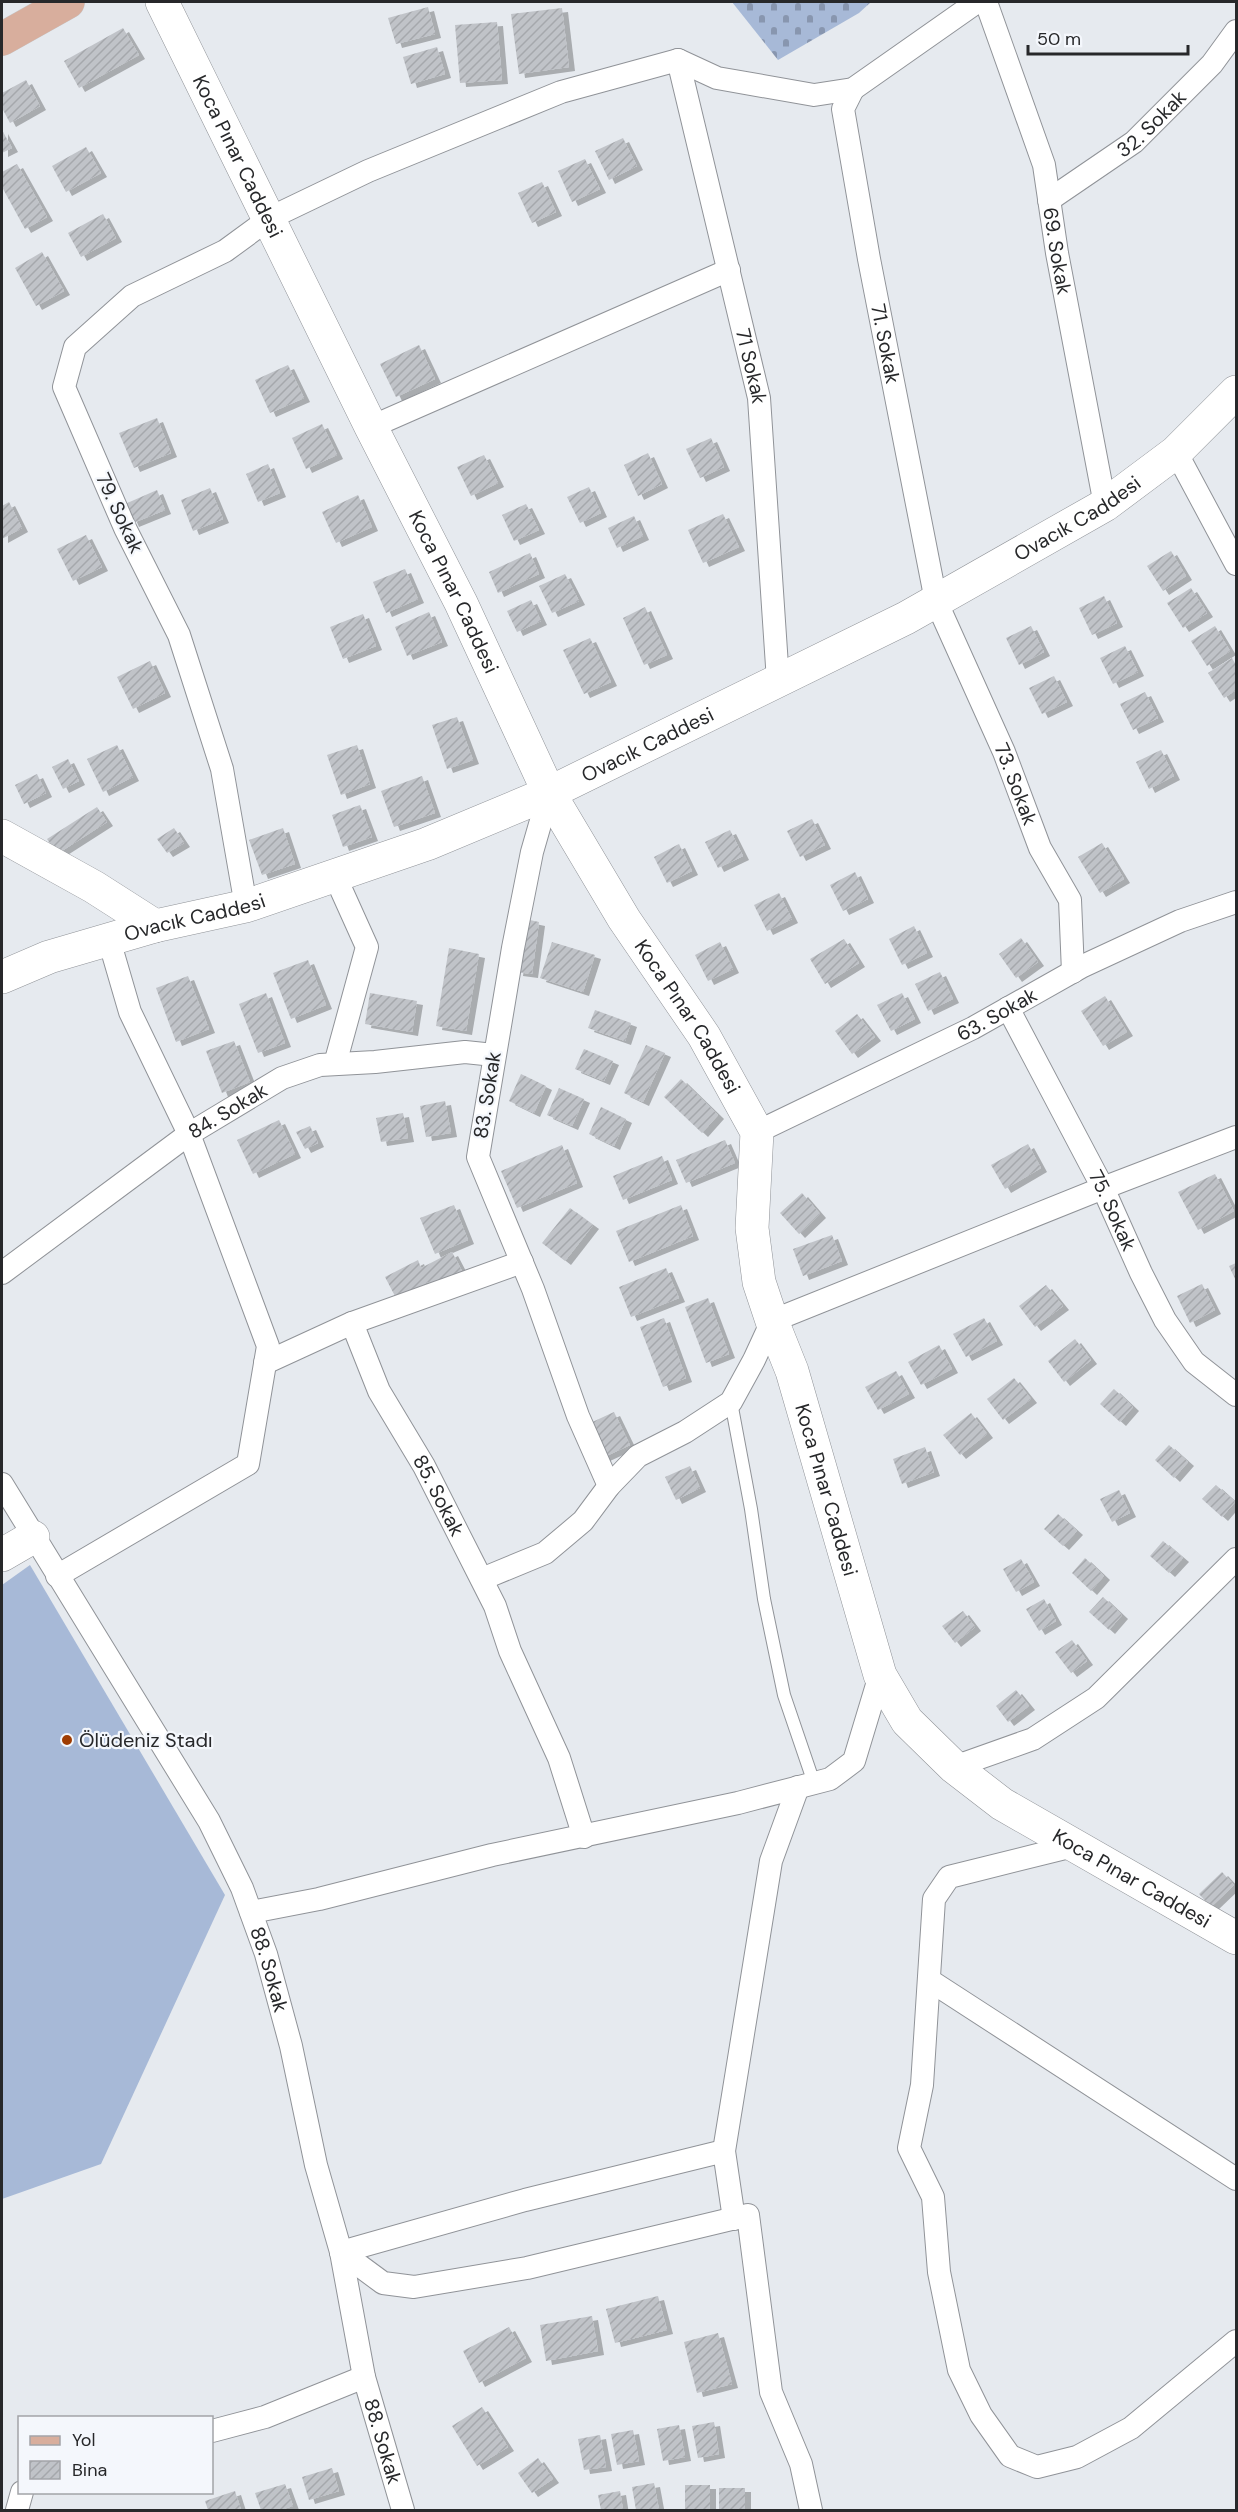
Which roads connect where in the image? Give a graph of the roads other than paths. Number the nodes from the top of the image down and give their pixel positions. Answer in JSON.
{"nodes":[{"id":1,"x":68,"y":2,"type":"edge"},
{"id":2,"x":162,"y":2,"type":"edge"},
{"id":3,"x":977,"y":2,"type":"edge"},
{"id":4,"x":986,"y":2,"type":"edge"},
{"id":5,"x":1236,"y":31,"type":"edge"},
{"id":6,"x":2,"y":39,"type":"edge"},
{"id":7,"x":678,"y":60,"type":"junction"},
{"id":8,"x":854,"y":89,"type":"junction"},
{"id":9,"x":1049,"y":200,"type":"junction"},
{"id":10,"x":270,"y":218,"type":"junction"},
{"id":11,"x":729,"y":270,"type":"junction"},
{"id":12,"x":1234,"y":400,"type":"edge"},
{"id":13,"x":371,"y":427,"type":"junction"},
{"id":14,"x":1176,"y":452,"type":"junction"},
{"id":15,"x":1105,"y":505,"type":"junction"},
{"id":16,"x":1236,"y":564,"type":"edge"},
{"id":17,"x":936,"y":601,"type":"junction"},
{"id":18,"x":778,"y":681,"type":"junction"},
{"id":19,"x":549,"y":793,"type":"junction"},
{"id":20,"x":2,"y":836,"type":"edge"},
{"id":21,"x":335,"y":876,"type":"junction"},
{"id":22,"x":1236,"y":903,"type":"edge"},
{"id":23,"x":246,"y":906,"type":"junction"},
{"id":24,"x":155,"y":926,"type":"junction"},
{"id":25,"x":109,"y":940,"type":"junction"},
{"id":26,"x":1073,"y":972,"type":"junction"},
{"id":27,"x":2,"y":977,"type":"edge"},
{"id":28,"x":1008,"y":1008,"type":"junction"},
{"id":29,"x":494,"y":1055,"type":"junction"},
{"id":30,"x":335,"y":1064,"type":"junction"},
{"id":31,"x":757,"y":1132,"type":"junction"},
{"id":32,"x":189,"y":1134,"type":"junction"},
{"id":33,"x":1236,"y":1137,"type":"edge"},
{"id":34,"x":1103,"y":1188,"type":"junction"},
{"id":35,"x":522,"y":1262,"type":"junction"},
{"id":36,"x":2,"y":1273,"type":"edge"},
{"id":37,"x":772,"y":1321,"type":"junction"},
{"id":38,"x":352,"y":1323,"type":"junction"},
{"id":39,"x":265,"y":1363,"type":"junction"},
{"id":40,"x":1236,"y":1395,"type":"edge"},
{"id":41,"x":731,"y":1402,"type":"junction"},
{"id":42,"x":2,"y":1484,"type":"edge"},
{"id":43,"x":609,"y":1486,"type":"junction"},
{"id":44,"x":33,"y":1537,"type":"junction"},
{"id":45,"x":2,"y":1556,"type":"edge"},
{"id":46,"x":1236,"y":1559,"type":"edge"},
{"id":47,"x":57,"y":1576,"type":"junction"},
{"id":48,"x":482,"y":1579,"type":"junction"},
{"id":49,"x":880,"y":1676,"type":"junction"},
{"id":50,"x":954,"y":1767,"type":"junction"},
{"id":51,"x":806,"y":1785,"type":"junction"},
{"id":52,"x":584,"y":1837,"type":"junction"},
{"id":53,"x":1073,"y":1846,"type":"junction"},
{"id":54,"x":251,"y":1912,"type":"junction"},
{"id":55,"x":1236,"y":1938,"type":"edge"},
{"id":56,"x":929,"y":1980,"type":"junction"},
{"id":57,"x":724,"y":2151,"type":"junction"},
{"id":58,"x":1236,"y":2179,"type":"edge"},
{"id":59,"x":734,"y":2219,"type":"junction"},
{"id":60,"x":341,"y":2252,"type":"junction"},
{"id":61,"x":1236,"y":2341,"type":"edge"},
{"id":62,"x":364,"y":2377,"type":"junction"},
{"id":63,"x":213,"y":2431,"type":"edge"},
{"id":64,"x":22,"y":2494,"type":"edge"},
{"id":65,"x":17,"y":2511,"type":"edge"},
{"id":66,"x":403,"y":2511,"type":"edge"},
{"id":67,"x":811,"y":2511,"type":"edge"}],
"edges":[{"from":1,"to":6,"type":"main road"},
{"from":2,"to":10,"type":"street","name":"Koca Pınar Caddesi"},
{"from":3,"to":8,"type":"street"},
{"from":4,"to":9,"type":"street","name":"69. Sokak"},
{"from":5,"to":9,"type":"street","name":"32. Sokak"},
{"from":7,"to":8,"type":"street"},
{"from":7,"to":10,"type":"street","name":"79. Sokak"},
{"from":7,"to":11,"type":"street","name":"71 Sokak"},
{"from":8,"to":17,"type":"street","name":"71. Sokak"},
{"from":9,"to":15,"type":"street","name":"69. Sokak"},
{"from":10,"to":13,"type":"street","name":"Koca Pınar Caddesi"},
{"from":10,"to":23,"type":"street","name":"79. Sokak"},
{"from":11,"to":13,"type":"street"},
{"from":11,"to":18,"type":"street","name":"71 Sokak"},
{"from":12,"to":14,"type":"street","name":"Ovacık Caddesi"},
{"from":13,"to":19,"type":"street","name":"Koca Pınar Caddesi"},
{"from":14,"to":15,"type":"street","name":"Ovacık Caddesi"},
{"from":14,"to":16,"type":"street"},
{"from":15,"to":17,"type":"street","name":"Ovacık Caddesi"},
{"from":17,"to":18,"type":"street","name":"Ovacık Caddesi"},
{"from":17,"to":26,"type":"street","name":"73. Sokak"},
{"from":18,"to":19,"type":"street","name":"Ovacık Caddesi"},
{"from":19,"to":21,"type":"street","name":"Ovacık Caddesi"},
{"from":19,"to":29,"type":"street","name":"83. Sokak"},
{"from":19,"to":31,"type":"street","name":"Koca Pınar Caddesi"},
{"from":20,"to":24,"type":"street"},
{"from":21,"to":23,"type":"street","name":"Ovacık Caddesi"},
{"from":21,"to":30,"type":"street"},
{"from":22,"to":26,"type":"street","name":"63. Sokak"},
{"from":23,"to":24,"type":"street","name":"Ovacık Caddesi"},
{"from":24,"to":25,"type":"street","name":"Ovacık Caddesi"},
{"from":25,"to":27,"type":"street","name":"Ovacık Caddesi"},
{"from":25,"to":32,"type":"street"},
{"from":26,"to":28,"type":"street","name":"63. Sokak"},
{"from":28,"to":31,"type":"street","name":"63. Sokak"},
{"from":28,"to":34,"type":"street","name":"75. Sokak"},
{"from":29,"to":30,"type":"street","name":"84. Sokak"},
{"from":29,"to":35,"type":"street","name":"83. Sokak"},
{"from":30,"to":32,"type":"street","name":"84. Sokak"},
{"from":31,"to":37,"type":"street","name":"Koca Pınar Caddesi"},
{"from":32,"to":36,"type":"street","name":"84. Sokak"},
{"from":32,"to":39,"type":"street"},
{"from":33,"to":34,"type":"street"},
{"from":34,"to":37,"type":"street"},
{"from":34,"to":40,"type":"street","name":"75. Sokak"},
{"from":35,"to":38,"type":"street"},
{"from":35,"to":43,"type":"street","name":"83. Sokak"},
{"from":37,"to":41,"type":"street"},
{"from":37,"to":49,"type":"street","name":"Koca Pınar Caddesi"},
{"from":38,"to":39,"type":"street"},
{"from":38,"to":48,"type":"street","name":"85. Sokak"},
{"from":39,"to":47,"type":"street"},
{"from":41,"to":43,"type":"street"},
{"from":41,"to":51,"type":"lane"},
{"from":42,"to":44,"type":"street","name":"88. Sokak"},
{"from":43,"to":48,"type":"street"},
{"from":44,"to":45,"type":"street"},
{"from":44,"to":47,"type":"street","name":"88. Sokak"},
{"from":46,"to":50,"type":"street"},
{"from":47,"to":54,"type":"street","name":"88. Sokak"},
{"from":48,"to":52,"type":"street","name":"85. Sokak"},
{"from":49,"to":50,"type":"street","name":"Koca Pınar Caddesi"},
{"from":49,"to":51,"type":"street"},
{"from":50,"to":53,"type":"street","name":"Koca Pınar Caddesi"},
{"from":51,"to":52,"type":"street"},
{"from":51,"to":57,"type":"street"},
{"from":52,"to":54,"type":"street"},
{"from":53,"to":55,"type":"street","name":"Koca Pınar Caddesi"},
{"from":53,"to":56,"type":"street"},
{"from":54,"to":60,"type":"street","name":"88. Sokak"},
{"from":56,"to":58,"type":"street"},
{"from":56,"to":61,"type":"street"},
{"from":57,"to":59,"type":"street"},
{"from":57,"to":60,"type":"street"},
{"from":59,"to":60,"type":"street"},
{"from":59,"to":67,"type":"street"},
{"from":60,"to":62,"type":"street","name":"88. Sokak"},
{"from":62,"to":63,"type":"street"},
{"from":62,"to":66,"type":"street","name":"88. Sokak"},
{"from":64,"to":65,"type":"street"}]}
